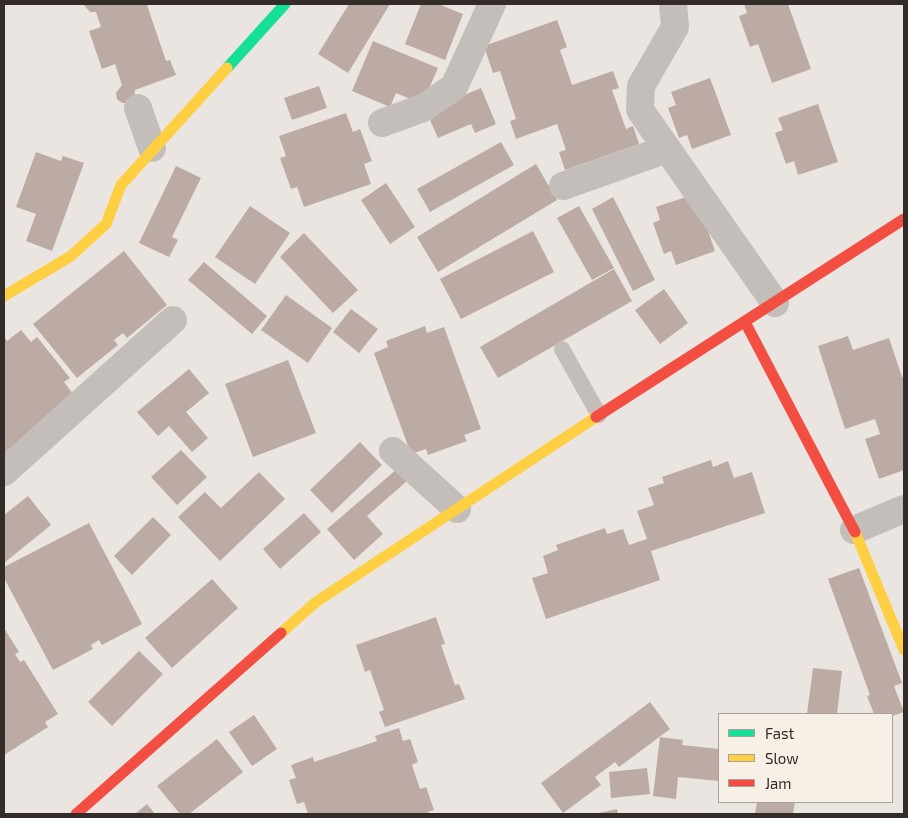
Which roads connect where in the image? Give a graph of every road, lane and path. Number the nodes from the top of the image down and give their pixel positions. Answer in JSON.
{"nodes":[{"id":1,"x":285,"y":4,"type":"edge"},
{"id":2,"x":492,"y":4,"type":"edge"},
{"id":3,"x":673,"y":4,"type":"edge"},
{"id":4,"x":138,"y":108,"type":"dead end"},
{"id":5,"x":382,"y":123,"type":"dead end"},
{"id":6,"x":152,"y":148,"type":"junction"},
{"id":7,"x":667,"y":149,"type":"junction"},
{"id":8,"x":563,"y":186,"type":"dead end"},
{"id":9,"x":904,"y":219,"type":"edge"},
{"id":10,"x":4,"y":296,"type":"edge"},
{"id":11,"x":775,"y":303,"type":"junction"},
{"id":12,"x":173,"y":320,"type":"dead end"},
{"id":13,"x":745,"y":322,"type":"junction"},
{"id":14,"x":562,"y":350,"type":"dead end"},
{"id":15,"x":599,"y":415,"type":"junction"},
{"id":16,"x":393,"y":451,"type":"dead end"},
{"id":17,"x":4,"y":472,"type":"edge"},
{"id":18,"x":457,"y":509,"type":"junction"},
{"id":19,"x":904,"y":509,"type":"edge"},
{"id":20,"x":854,"y":530,"type":"junction"},
{"id":21,"x":904,"y":650,"type":"edge"},
{"id":22,"x":76,"y":814,"type":"edge"}],
"edges":[{"from":1,"to":6,"type":"street"},
{"from":2,"to":5,"type":"street"},
{"from":3,"to":7,"type":"street"},
{"from":4,"to":6,"type":"street"},
{"from":6,"to":10,"type":"street"},
{"from":7,"to":8,"type":"street"},
{"from":7,"to":11,"type":"street"},
{"from":9,"to":11,"type":"street"},
{"from":11,"to":13,"type":"street"},
{"from":12,"to":17,"type":"street"},
{"from":13,"to":15,"type":"street"},
{"from":13,"to":20,"type":"street"},
{"from":14,"to":15,"type":"lane"},
{"from":15,"to":18,"type":"street"},
{"from":16,"to":18,"type":"street"},
{"from":18,"to":22,"type":"street"},
{"from":19,"to":20,"type":"street"},
{"from":20,"to":21,"type":"street"}]}
